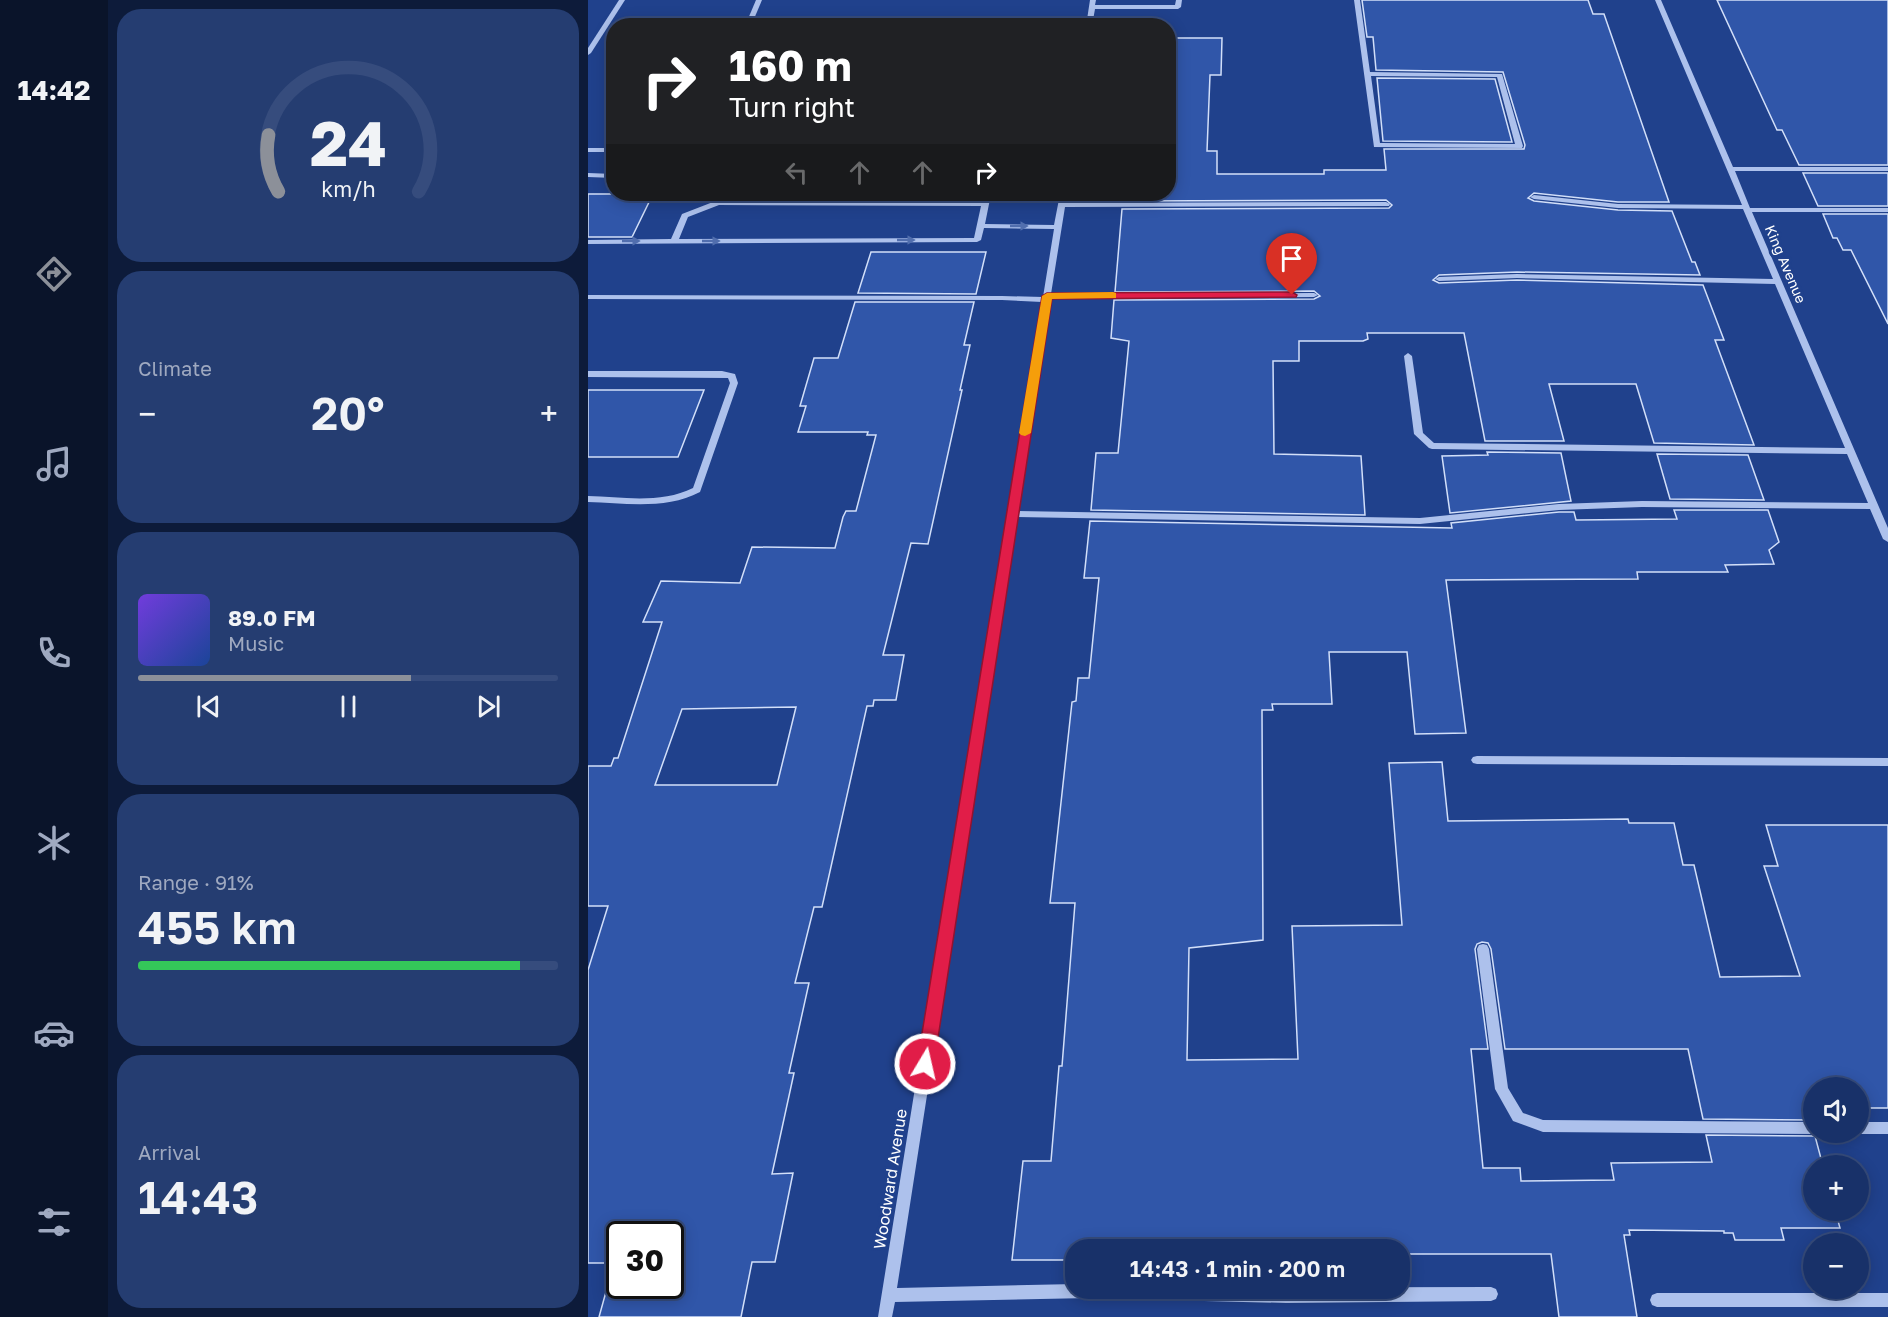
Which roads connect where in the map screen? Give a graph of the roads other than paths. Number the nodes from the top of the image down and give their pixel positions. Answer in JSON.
{"nodes":[{"id":1,"x":622,"y":0,"type":"edge"},
{"id":2,"x":760,"y":0,"type":"edge"},
{"id":3,"x":1179,"y":0,"type":"edge"},
{"id":4,"x":1358,"y":0,"type":"edge"},
{"id":5,"x":1658,"y":0,"type":"edge"},
{"id":6,"x":1093,"y":3,"type":"edge"},
{"id":7,"x":610,"y":18,"type":"edge"},
{"id":8,"x":752,"y":18,"type":"edge"},
{"id":9,"x":1090,"y":18,"type":"edge"},
{"id":10,"x":606,"y":25,"type":"edge"},
{"id":11,"x":588,"y":53,"type":"edge"},
{"id":12,"x":1368,"y":74,"type":"junction"},
{"id":13,"x":588,"y":150,"type":"edge"},
{"id":14,"x":606,"y":150,"type":"edge"},
{"id":15,"x":1730,"y":168,"type":"junction"},
{"id":16,"x":1888,"y":169,"type":"edge"},
{"id":17,"x":588,"y":175,"type":"edge"},
{"id":18,"x":606,"y":176,"type":"edge"},
{"id":19,"x":1534,"y":196,"type":"dead end"},
{"id":20,"x":987,"y":201,"type":"edge"},
{"id":21,"x":1062,"y":201,"type":"edge"},
{"id":22,"x":1176,"y":201,"type":"edge"},
{"id":23,"x":718,"y":203,"type":"joint"},
{"id":24,"x":986,"y":204,"type":"junction"},
{"id":25,"x":1386,"y":204,"type":"dead end"},
{"id":26,"x":1747,"y":209,"type":"junction"},
{"id":27,"x":1888,"y":210,"type":"edge"},
{"id":28,"x":980,"y":226,"type":"junction"},
{"id":29,"x":1057,"y":227,"type":"junction"},
{"id":30,"x":674,"y":241,"type":"junction"},
{"id":31,"x":588,"y":242,"type":"edge"},
{"id":32,"x":1438,"y":279,"type":"dead end"},
{"id":33,"x":1778,"y":282,"type":"junction"},
{"id":34,"x":1314,"y":295,"type":"dead end"},
{"id":35,"x":588,"y":297,"type":"edge"},
{"id":36,"x":1046,"y":298,"type":"junction"},
{"id":37,"x":1408,"y":356,"type":"dead end"},
{"id":38,"x":588,"y":374,"type":"edge"},
{"id":39,"x":1850,"y":450,"type":"junction"},
{"id":40,"x":588,"y":499,"type":"edge"},
{"id":41,"x":1874,"y":506,"type":"junction"},
{"id":42,"x":1012,"y":514,"type":"junction"},
{"id":43,"x":1888,"y":539,"type":"edge"},
{"id":44,"x":1477,"y":760,"type":"dead end"},
{"id":45,"x":1888,"y":762,"type":"edge"},
{"id":46,"x":1483,"y":949,"type":"dead end"},
{"id":47,"x":1803,"y":1128,"type":"edge"},
{"id":48,"x":1869,"y":1128,"type":"edge"},
{"id":49,"x":1888,"y":1128,"type":"edge"},
{"id":50,"x":1491,"y":1294,"type":"dead end"},
{"id":51,"x":889,"y":1295,"type":"junction"},
{"id":52,"x":1657,"y":1300,"type":"dead end"},
{"id":53,"x":1888,"y":1300,"type":"edge"},
{"id":54,"x":885,"y":1317,"type":"edge"}],
"edges":[{"from":1,"to":7,"type":"street"},
{"from":2,"to":8,"type":"street"},
{"from":3,"to":6,"type":"street"},
{"from":4,"to":12,"type":"street"},
{"from":5,"to":15,"type":"street","name":"King Avenue"},
{"from":6,"to":9,"type":"street"},
{"from":10,"to":11,"type":"street"},
{"from":12,"to":12,"type":"street"},
{"from":13,"to":14,"type":"street"},
{"from":15,"to":16,"type":"street"},
{"from":15,"to":26,"type":"street","name":"King Avenue"},
{"from":17,"to":18,"type":"street"},
{"from":19,"to":26,"type":"street"},
{"from":20,"to":24,"type":"street"},
{"from":21,"to":29,"type":"street","name":"Woodward Avenue"},
{"from":22,"to":25,"type":"street"},
{"from":23,"to":24,"type":"street"},
{"from":23,"to":30,"type":"street"},
{"from":24,"to":28,"type":"street"},
{"from":26,"to":27,"type":"street"},
{"from":26,"to":33,"type":"street","name":"King Avenue"},
{"from":28,"to":29,"type":"street","one_way":true},
{"from":30,"to":28,"type":"street","one_way":true},
{"from":29,"to":36,"type":"street","name":"Woodward Avenue"},
{"from":31,"to":30,"type":"street","one_way":true},
{"from":32,"to":33,"type":"street"},
{"from":33,"to":39,"type":"street","name":"King Avenue"},
{"from":34,"to":36,"type":"street"},
{"from":35,"to":36,"type":"street"},
{"from":36,"to":42,"type":"street","name":"Woodward Avenue"},
{"from":37,"to":39,"type":"street"},
{"from":38,"to":40,"type":"street"},
{"from":39,"to":41,"type":"street","name":"King Avenue"},
{"from":41,"to":42,"type":"street"},
{"from":41,"to":43,"type":"street","name":"King Avenue"},
{"from":42,"to":51,"type":"street","name":"Woodward Avenue"},
{"from":44,"to":45,"type":"street"},
{"from":46,"to":47,"type":"street"},
{"from":48,"to":49,"type":"street"},
{"from":50,"to":51,"type":"street"},
{"from":51,"to":54,"type":"street","name":"Woodward Avenue"},
{"from":52,"to":53,"type":"street"}]}
